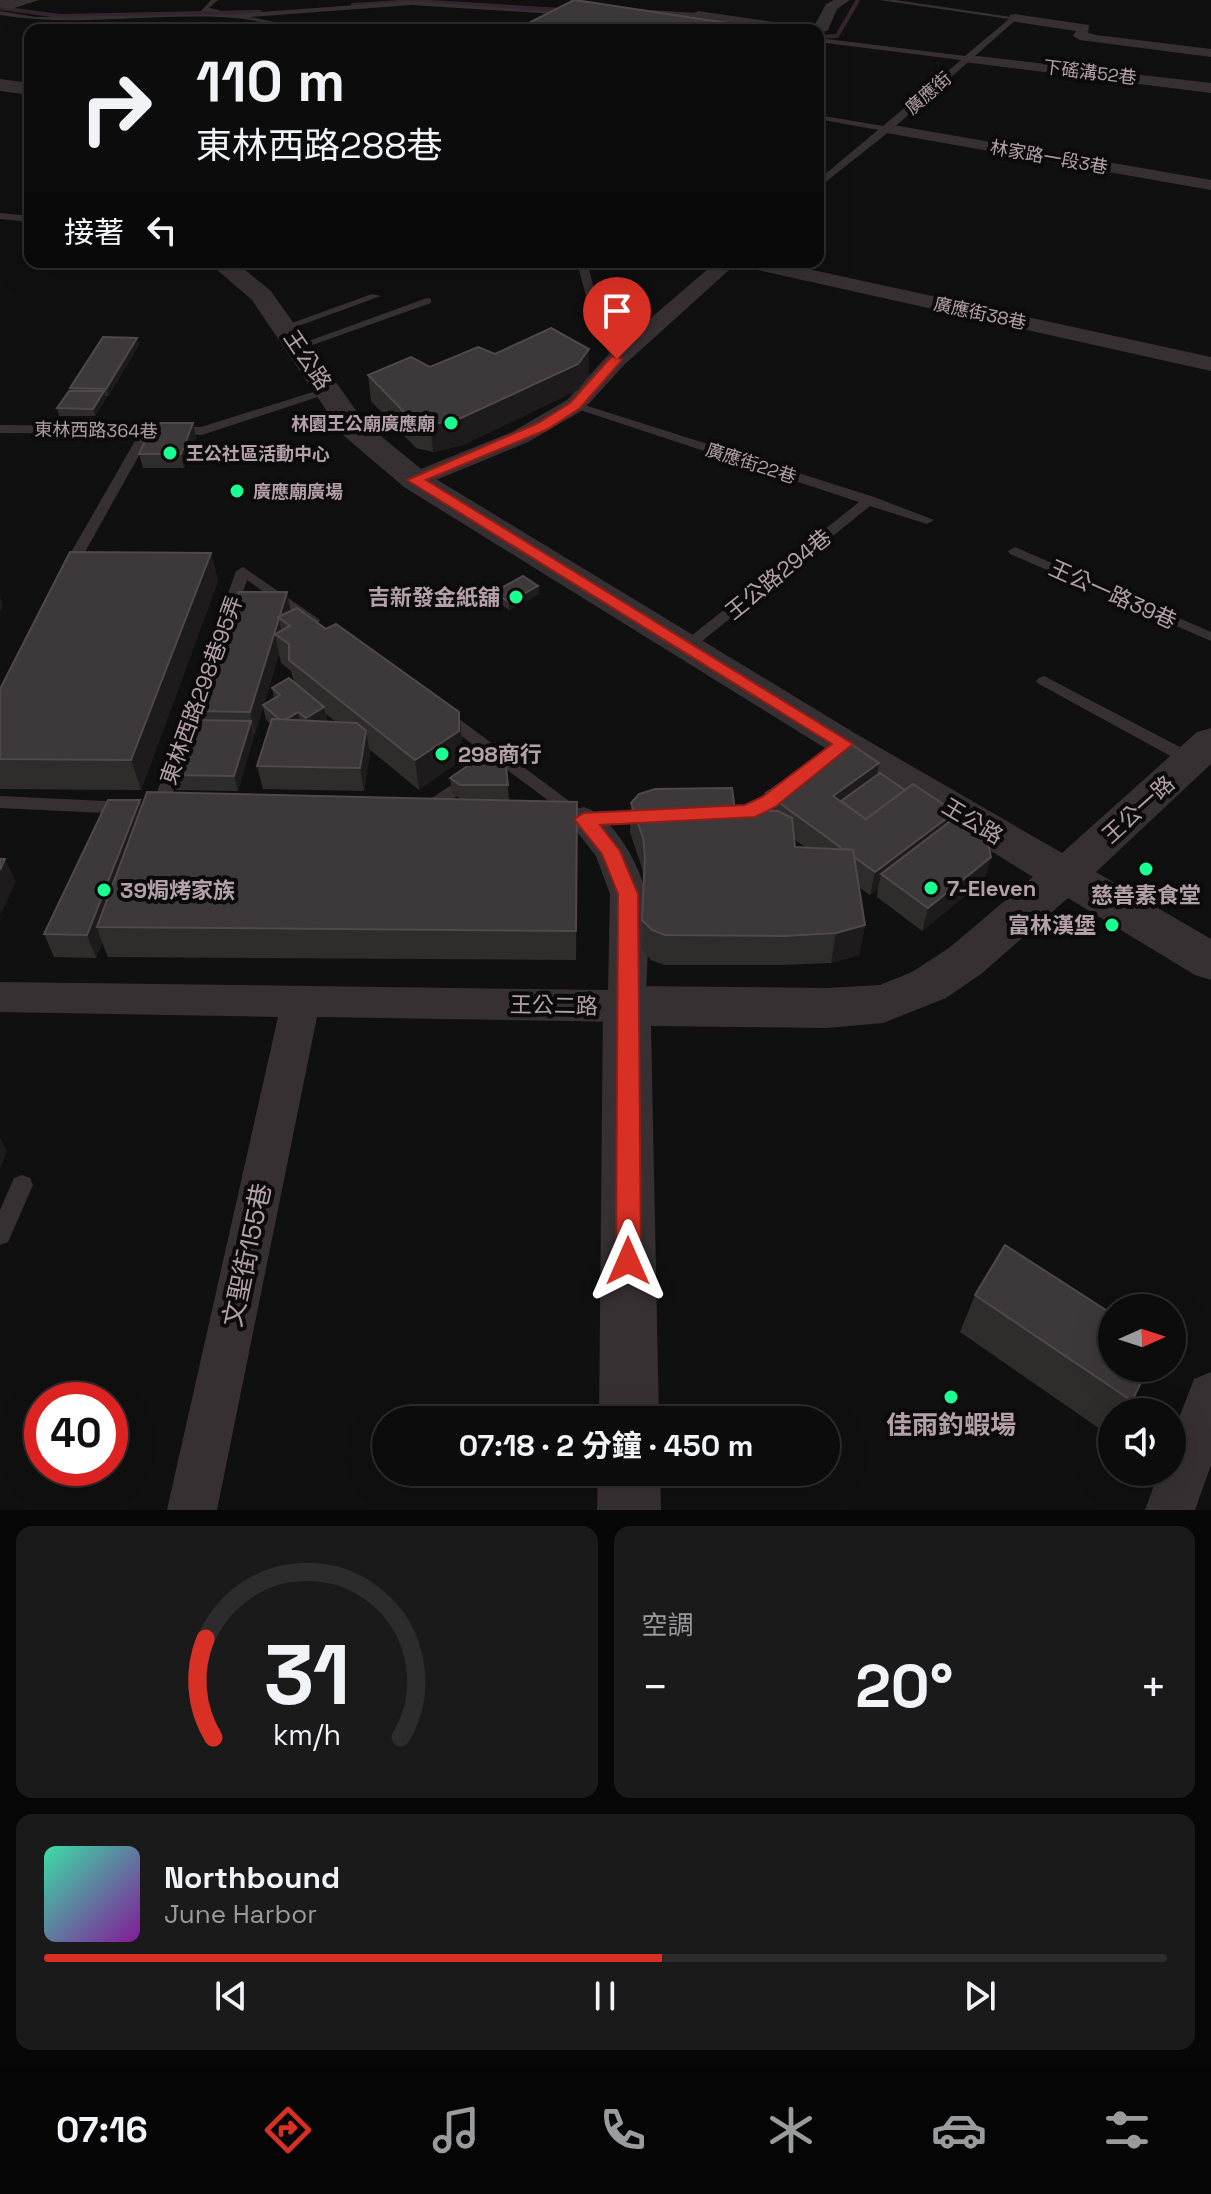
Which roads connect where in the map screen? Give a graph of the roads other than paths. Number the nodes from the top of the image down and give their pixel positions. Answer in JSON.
{"nodes":[{"id":1,"x":32,"y":0,"type":"edge"},
{"id":2,"x":215,"y":0,"type":"edge"},
{"id":3,"x":382,"y":0,"type":"edge"},
{"id":4,"x":444,"y":0,"type":"edge"},
{"id":5,"x":843,"y":0,"type":"edge"},
{"id":6,"x":882,"y":0,"type":"edge"},
{"id":7,"x":3,"y":8,"type":"edge"},
{"id":8,"x":1020,"y":14,"type":"junction"},
{"id":9,"x":698,"y":15,"type":"joint"},
{"id":10,"x":235,"y":16,"type":"junction"},
{"id":11,"x":278,"y":24,"type":"edge"},
{"id":12,"x":714,"y":24,"type":"edge"},
{"id":13,"x":760,"y":24,"type":"edge"},
{"id":14,"x":824,"y":24,"type":"edge"},
{"id":15,"x":824,"y":41,"type":"edge"},
{"id":16,"x":1211,"y":53,"type":"edge"},
{"id":17,"x":969,"y":59,"type":"junction"},
{"id":18,"x":0,"y":85,"type":"edge"},
{"id":19,"x":24,"y":88,"type":"edge"},
{"id":20,"x":1211,"y":88,"type":"edge"},
{"id":21,"x":824,"y":118,"type":"edge"},
{"id":22,"x":887,"y":129,"type":"junction"},
{"id":23,"x":824,"y":180,"type":"edge"},
{"id":24,"x":1211,"y":185,"type":"edge"},
{"id":25,"x":0,"y":216,"type":"edge"},
{"id":26,"x":24,"y":218,"type":"edge"},
{"id":27,"x":229,"y":268,"type":"edge"},
{"id":28,"x":584,"y":268,"type":"edge"},
{"id":29,"x":721,"y":268,"type":"edge"},
{"id":30,"x":776,"y":268,"type":"edge"},
{"id":31,"x":376,"y":296,"type":"dead end"},
{"id":32,"x":427,"y":301,"type":"dead end"},
{"id":33,"x":291,"y":337,"type":"junction"},
{"id":34,"x":617,"y":359,"type":"junction"},
{"id":35,"x":1211,"y":364,"type":"edge"},
{"id":36,"x":329,"y":390,"type":"junction"},
{"id":37,"x":575,"y":405,"type":"junction"},
{"id":38,"x":0,"y":429,"type":"edge"},
{"id":39,"x":147,"y":431,"type":"junction"},
{"id":40,"x":415,"y":480,"type":"junction"},
{"id":41,"x":869,"y":500,"type":"junction"},
{"id":42,"x":927,"y":520,"type":"dead end"},
{"id":43,"x":1015,"y":551,"type":"dead end"},
{"id":44,"x":63,"y":579,"type":"edge"},
{"id":45,"x":321,"y":626,"type":"edge"},
{"id":46,"x":1211,"y":637,"type":"edge"},
{"id":47,"x":686,"y":647,"type":"junction"},
{"id":48,"x":1044,"y":681,"type":"dead end"},
{"id":49,"x":437,"y":710,"type":"edge"},
{"id":50,"x":1201,"y":751,"type":"edge"},
{"id":51,"x":490,"y":764,"type":"junction"},
{"id":52,"x":794,"y":783,"type":"edge"},
{"id":53,"x":0,"y":802,"type":"edge"},
{"id":54,"x":719,"y":815,"type":"edge"},
{"id":55,"x":448,"y":816,"type":"edge"},
{"id":56,"x":674,"y":817,"type":"edge"},
{"id":57,"x":569,"y":819,"type":"junction"},
{"id":58,"x":1064,"y":876,"type":"junction"},
{"id":59,"x":1211,"y":962,"type":"edge"},
{"id":60,"x":0,"y":997,"type":"edge"},
{"id":61,"x":301,"y":1001,"type":"junction"},
{"id":62,"x":627,"y":1006,"type":"junction"},
{"id":63,"x":22,"y":1185,"type":"dead end"},
{"id":64,"x":0,"y":1235,"type":"edge"},
{"id":65,"x":1211,"y":1396,"type":"edge"},
{"id":66,"x":629,"y":1406,"type":"edge"},
{"id":67,"x":629,"y":1486,"type":"edge"},
{"id":68,"x":192,"y":1510,"type":"edge"},
{"id":69,"x":629,"y":1510,"type":"edge"},
{"id":70,"x":1170,"y":1510,"type":"edge"}],
"edges":[{"from":1,"to":7,"type":"street"},
{"from":2,"to":3,"type":"lane"},
{"from":4,"to":10,"type":"lane"},
{"from":5,"to":14,"type":"street"},
{"from":6,"to":8,"type":"lane"},
{"from":7,"to":10,"type":"lane"},
{"from":8,"to":16,"type":"street"},
{"from":8,"to":17,"type":"lane","name":"廣應街"},
{"from":9,"to":12,"type":"lane"},
{"from":9,"to":13,"type":"street"},
{"from":10,"to":11,"type":"lane"},
{"from":15,"to":17,"type":"lane"},
{"from":17,"to":20,"type":"street","name":"下磘溝52巷"},
{"from":17,"to":22,"type":"lane","name":"廣應街"},
{"from":18,"to":19,"type":"street"},
{"from":21,"to":22,"type":"lane"},
{"from":22,"to":23,"type":"lane","name":"廣應街"},
{"from":22,"to":24,"type":"street","name":"林家路一段3巷"},
{"from":25,"to":26,"type":"lane"},
{"from":27,"to":33,"type":"street","name":"王公路"},
{"from":28,"to":34,"type":"lane"},
{"from":29,"to":34,"type":"street"},
{"from":30,"to":35,"type":"street","name":"廣應街38巷"},
{"from":31,"to":33,"type":"lane"},
{"from":32,"to":33,"type":"lane"},
{"from":33,"to":36,"type":"street","name":"王公路"},
{"from":34,"to":37,"type":"street"},
{"from":36,"to":39,"type":"lane","name":"東林西路364巷"},
{"from":36,"to":40,"type":"street","name":"王公路"},
{"from":37,"to":40,"type":"street"},
{"from":37,"to":41,"type":"lane","name":"廣應街22巷"},
{"from":38,"to":39,"type":"lane","name":"東林西路364巷"},
{"from":39,"to":44,"type":"lane"},
{"from":40,"to":47,"type":"street","name":"王公路"},
{"from":41,"to":42,"type":"lane","name":"廣應街22巷"},
{"from":41,"to":47,"type":"lane","name":"王公路294巷"},
{"from":43,"to":46,"type":"lane","name":"王公一路39巷"},
{"from":45,"to":53,"type":"lane","name":"東林西路298巷95弄"},
{"from":47,"to":58,"type":"street","name":"王公路"},
{"from":48,"to":50,"type":"lane"},
{"from":49,"to":51,"type":"lane"},
{"from":50,"to":58,"type":"street","name":"王公一路"},
{"from":51,"to":55,"type":"lane"},
{"from":51,"to":57,"type":"lane"},
{"from":52,"to":54,"type":"lane"},
{"from":56,"to":57,"type":"lane"},
{"from":57,"to":62,"type":"street"},
{"from":58,"to":59,"type":"street","name":"王公路"},
{"from":58,"to":62,"type":"street","name":"王公二路"},
{"from":60,"to":61,"type":"street","name":"王公二路"},
{"from":61,"to":62,"type":"street","name":"王公二路"},
{"from":61,"to":68,"type":"street","name":"文聖街155巷"},
{"from":62,"to":66,"type":"street"},
{"from":63,"to":64,"type":"lane"},
{"from":65,"to":70,"type":"street"},
{"from":67,"to":69,"type":"street"}]}
